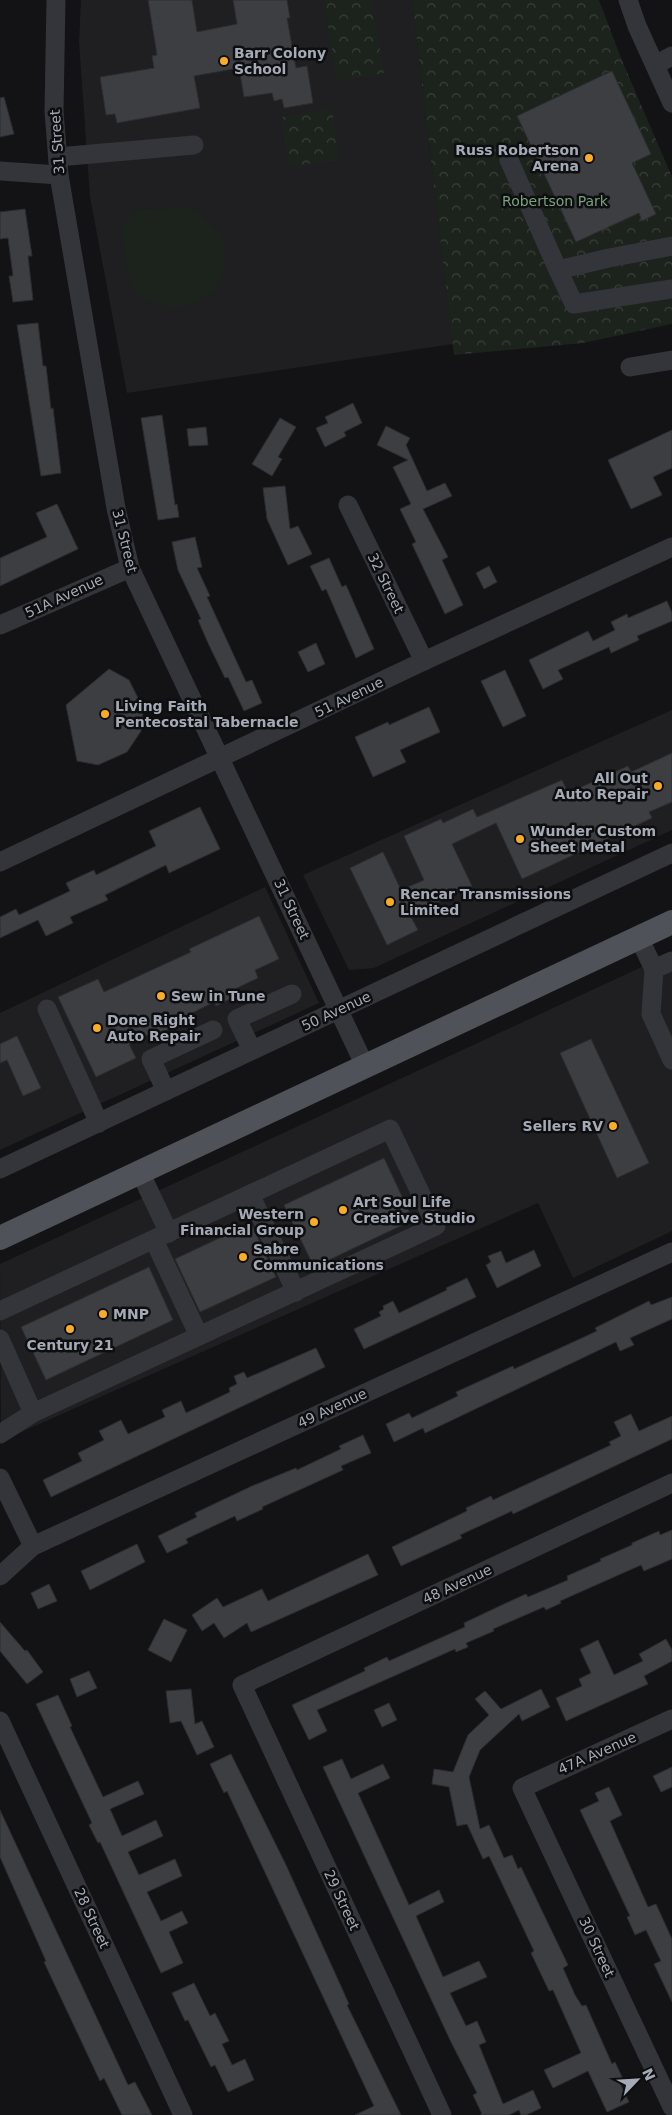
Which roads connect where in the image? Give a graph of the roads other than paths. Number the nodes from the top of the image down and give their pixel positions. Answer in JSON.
{"nodes":[{"id":1,"x":56,"y":0,"type":"edge"},
{"id":2,"x":628,"y":0,"type":"edge"},
{"id":3,"x":672,"y":56,"type":"edge"},
{"id":4,"x":655,"y":65,"type":"junction"},
{"id":5,"x":672,"y":103,"type":"edge"},
{"id":6,"x":194,"y":145,"type":"dead end"},
{"id":7,"x":509,"y":160,"type":"dead end"},
{"id":8,"x":59,"y":166,"type":"junction"},
{"id":9,"x":0,"y":171,"type":"edge"},
{"id":10,"x":672,"y":246,"type":"edge"},
{"id":11,"x":558,"y":270,"type":"junction"},
{"id":12,"x":672,"y":289,"type":"edge"},
{"id":13,"x":672,"y":360,"type":"edge"},
{"id":14,"x":630,"y":367,"type":"dead end"},
{"id":15,"x":348,"y":505,"type":"dead end"},
{"id":16,"x":672,"y":547,"type":"edge"},
{"id":17,"x":130,"y":568,"type":"junction"},
{"id":18,"x":0,"y":625,"type":"edge"},
{"id":19,"x":424,"y":661,"type":"junction"},
{"id":20,"x":221,"y":759,"type":"junction"},
{"id":21,"x":672,"y":853,"type":"edge"},
{"id":22,"x":0,"y":862,"type":"edge"},
{"id":23,"x":672,"y":922,"type":"edge"},
{"id":24,"x":639,"y":938,"type":"junction"},
{"id":25,"x":672,"y":961,"type":"edge"},
{"id":26,"x":654,"y":969,"type":"junction"},
{"id":27,"x":292,"y":994,"type":"dead end"},
{"id":28,"x":47,"y":1009,"type":"dead end"},
{"id":29,"x":339,"y":1009,"type":"junction"},
{"id":30,"x":213,"y":1030,"type":"dead end"},
{"id":31,"x":252,"y":1050,"type":"junction"},
{"id":32,"x":672,"y":1060,"type":"edge"},
{"id":33,"x":365,"y":1066,"type":"junction"},
{"id":34,"x":166,"y":1091,"type":"junction"},
{"id":35,"x":99,"y":1123,"type":"junction"},
{"id":36,"x":0,"y":1169,"type":"edge"},
{"id":37,"x":140,"y":1172,"type":"junction"},
{"id":38,"x":250,"y":1194,"type":"junction"},
{"id":39,"x":161,"y":1237,"type":"junction"},
{"id":40,"x":0,"y":1238,"type":"edge"},
{"id":41,"x":672,"y":1252,"type":"edge"},
{"id":42,"x":296,"y":1292,"type":"junction"},
{"id":43,"x":0,"y":1311,"type":"edge"},
{"id":44,"x":199,"y":1336,"type":"junction"},
{"id":45,"x":0,"y":1339,"type":"edge"},
{"id":46,"x":33,"y":1412,"type":"junction"},
{"id":47,"x":0,"y":1434,"type":"edge"},
{"id":48,"x":0,"y":1478,"type":"edge"},
{"id":49,"x":672,"y":1482,"type":"edge"},
{"id":50,"x":33,"y":1546,"type":"junction"},
{"id":51,"x":0,"y":1576,"type":"edge"},
{"id":52,"x":242,"y":1685,"type":"joint"},
{"id":53,"x":672,"y":1720,"type":"edge"},
{"id":54,"x":0,"y":1721,"type":"edge"},
{"id":55,"x":522,"y":1788,"type":"joint"},
{"id":56,"x":672,"y":2107,"type":"edge"},
{"id":57,"x":183,"y":2115,"type":"edge"},
{"id":58,"x":442,"y":2115,"type":"edge"}],
"edges":[{"from":1,"to":8,"type":"street","name":"31 Street"},
{"from":2,"to":4,"type":"street"},
{"from":3,"to":4,"type":"street"},
{"from":4,"to":5,"type":"street"},
{"from":6,"to":8,"type":"street"},
{"from":7,"to":11,"type":"street"},
{"from":8,"to":9,"type":"street"},
{"from":8,"to":17,"type":"street","name":"31 Street"},
{"from":10,"to":11,"type":"street"},
{"from":11,"to":12,"type":"street"},
{"from":13,"to":14,"type":"street"},
{"from":15,"to":19,"type":"street","name":"32 Street"},
{"from":16,"to":19,"type":"street","name":"51 Avenue"},
{"from":17,"to":18,"type":"street","name":"51A Avenue"},
{"from":17,"to":20,"type":"street","name":"31 Street"},
{"from":19,"to":20,"type":"street","name":"51 Avenue"},
{"from":20,"to":22,"type":"street","name":"51 Avenue"},
{"from":20,"to":29,"type":"street","name":"31 Street"},
{"from":21,"to":29,"type":"street","name":"50 Avenue"},
{"from":23,"to":24,"type":"main road"},
{"from":24,"to":26,"type":"street"},
{"from":24,"to":33,"type":"main road"},
{"from":25,"to":26,"type":"street"},
{"from":26,"to":32,"type":"street"},
{"from":27,"to":31,"type":"street"},
{"from":28,"to":35,"type":"street"},
{"from":29,"to":31,"type":"street","name":"50 Avenue"},
{"from":29,"to":33,"type":"street","name":"31 Street"},
{"from":30,"to":34,"type":"street"},
{"from":31,"to":34,"type":"street","name":"50 Avenue"},
{"from":33,"to":37,"type":"main road"},
{"from":34,"to":35,"type":"street","name":"50 Avenue"},
{"from":35,"to":36,"type":"street","name":"50 Avenue"},
{"from":37,"to":39,"type":"street"},
{"from":37,"to":40,"type":"main road"},
{"from":38,"to":39,"type":"street"},
{"from":38,"to":42,"type":"street"},
{"from":38,"to":42,"type":"street"},
{"from":39,"to":43,"type":"street"},
{"from":39,"to":44,"type":"street"},
{"from":41,"to":50,"type":"street","name":"49 Avenue"},
{"from":42,"to":44,"type":"street"},
{"from":44,"to":46,"type":"street"},
{"from":45,"to":46,"type":"street"},
{"from":46,"to":47,"type":"street"},
{"from":48,"to":50,"type":"street"},
{"from":49,"to":52,"type":"street","name":"48 Avenue"},
{"from":50,"to":51,"type":"street","name":"49 Avenue"},
{"from":52,"to":58,"type":"street","name":"29 Street"},
{"from":53,"to":55,"type":"street","name":"47A Avenue"},
{"from":54,"to":57,"type":"street","name":"28 Street"},
{"from":55,"to":56,"type":"street","name":"30 Street"}]}
